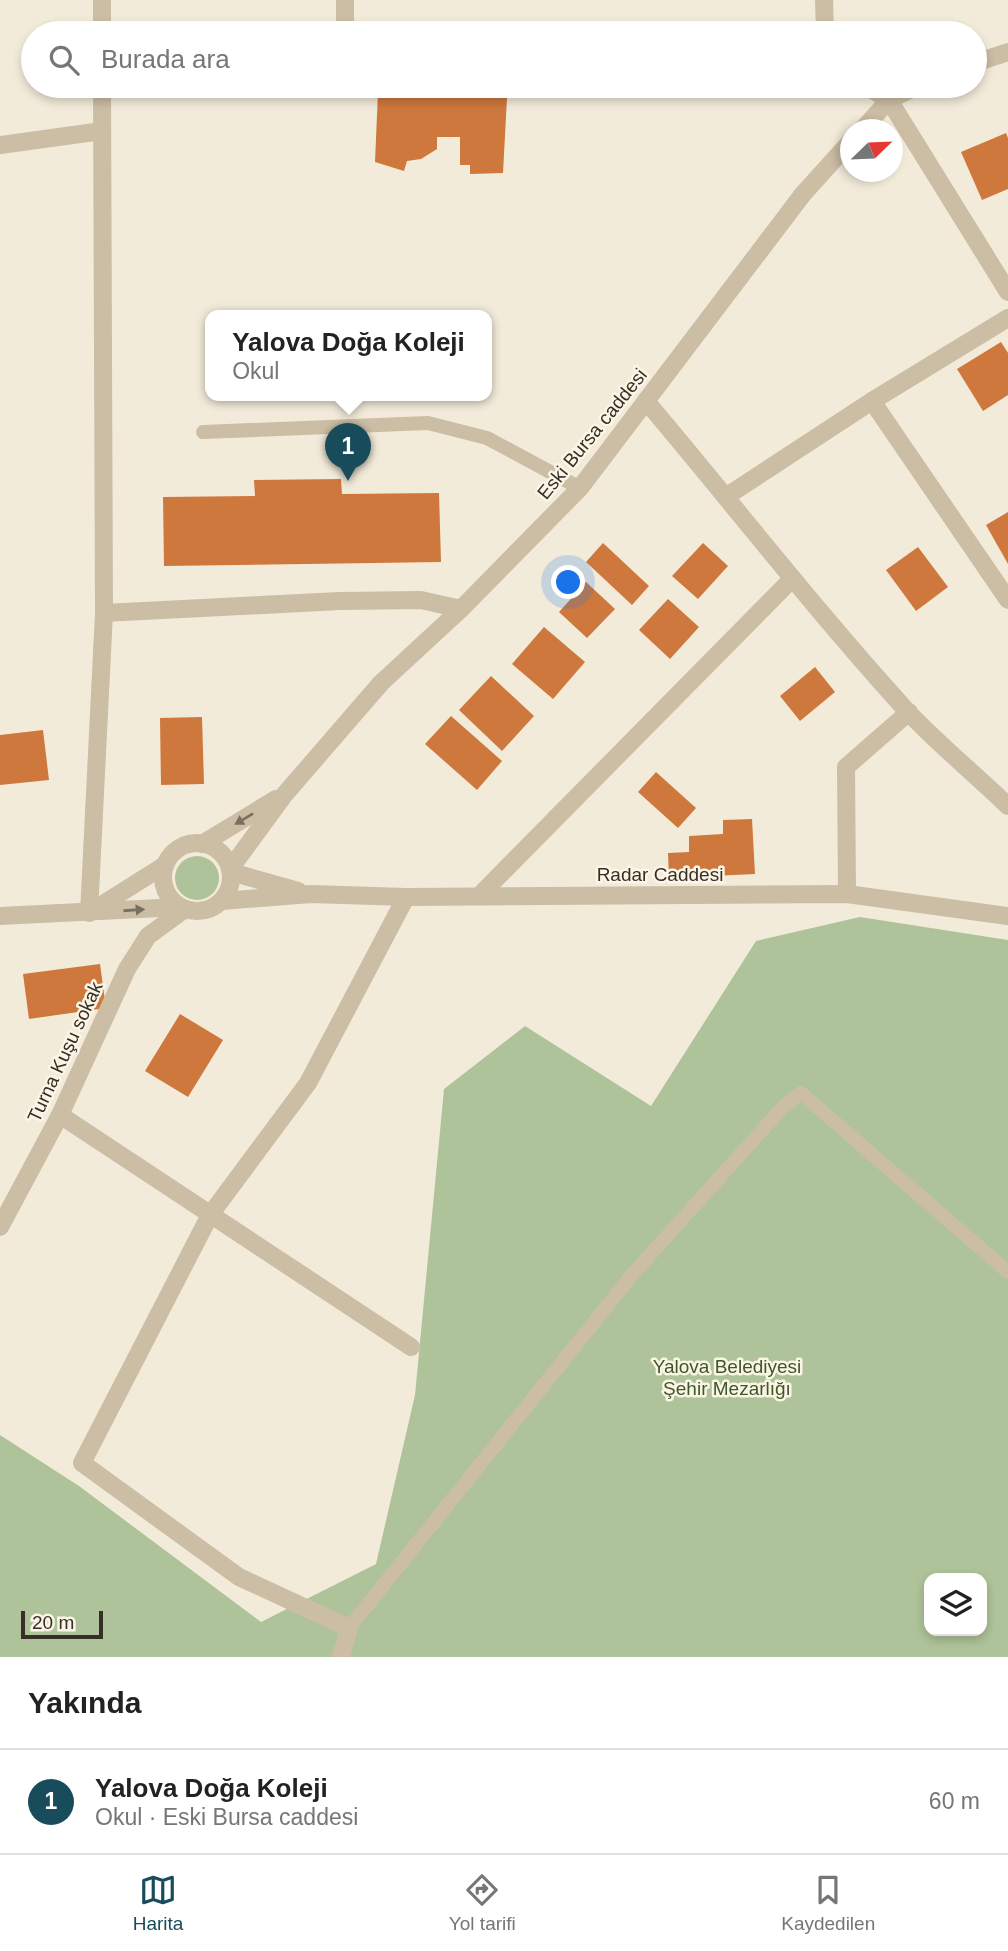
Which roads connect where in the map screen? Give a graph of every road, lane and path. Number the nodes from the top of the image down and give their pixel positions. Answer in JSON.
{"nodes":[{"id":1,"x":102,"y":0,"type":"edge"},
{"id":2,"x":345,"y":0,"type":"edge"},
{"id":3,"x":824,"y":0,"type":"edge"},
{"id":4,"x":102,"y":21,"type":"edge"},
{"id":5,"x":345,"y":21,"type":"edge"},
{"id":6,"x":825,"y":21,"type":"edge"},
{"id":7,"x":1008,"y":52,"type":"edge"},
{"id":8,"x":987,"y":59,"type":"edge"},
{"id":9,"x":102,"y":98,"type":"edge"},
{"id":10,"x":886,"y":98,"type":"edge"},
{"id":11,"x":893,"y":98,"type":"edge"},
{"id":12,"x":889,"y":100,"type":"junction"},
{"id":13,"x":872,"y":119,"type":"edge"},
{"id":14,"x":102,"y":131,"type":"junction"},
{"id":15,"x":0,"y":145,"type":"edge"},
{"id":16,"x":840,"y":153,"type":"edge"},
{"id":17,"x":1008,"y":292,"type":"edge"},
{"id":18,"x":1008,"y":318,"type":"edge"},
{"id":19,"x":646,"y":401,"type":"junction"},
{"id":20,"x":872,"y":401,"type":"junction"},
{"id":21,"x":203,"y":432,"type":"dead end"},
{"id":22,"x":580,"y":488,"type":"junction"},
{"id":23,"x":727,"y":496,"type":"junction"},
{"id":24,"x":792,"y":579,"type":"junction"},
{"id":25,"x":1008,"y":600,"type":"edge"},
{"id":26,"x":461,"y":609,"type":"junction"},
{"id":27,"x":104,"y":613,"type":"junction"},
{"id":28,"x":909,"y":712,"type":"junction"},
{"id":29,"x":285,"y":794,"type":"junction"},
{"id":30,"x":1008,"y":806,"type":"edge"},
{"id":31,"x":202,"y":844,"type":"junction"},
{"id":32,"x":165,"y":865,"type":"junction"},
{"id":33,"x":230,"y":870,"type":"junction"},
{"id":34,"x":311,"y":894,"type":"junction"},
{"id":35,"x":847,"y":894,"type":"junction"},
{"id":36,"x":479,"y":896,"type":"junction"},
{"id":37,"x":406,"y":897,"type":"junction"},
{"id":38,"x":222,"y":901,"type":"junction"},
{"id":39,"x":182,"y":908,"type":"junction"},
{"id":40,"x":89,"y":913,"type":"junction"},
{"id":41,"x":0,"y":916,"type":"edge"},
{"id":42,"x":1008,"y":916,"type":"edge"},
{"id":43,"x":60,"y":1115,"type":"junction"},
{"id":44,"x":210,"y":1214,"type":"junction"},
{"id":45,"x":0,"y":1227,"type":"edge"},
{"id":46,"x":1008,"y":1272,"type":"edge"},
{"id":47,"x":411,"y":1347,"type":"dead end"},
{"id":48,"x":349,"y":1629,"type":"junction"},
{"id":49,"x":341,"y":1657,"type":"edge"}],
"edges":[{"from":1,"to":4,"type":"street"},
{"from":2,"to":5,"type":"street"},
{"from":3,"to":6,"type":"street"},
{"from":7,"to":8,"type":"street"},
{"from":9,"to":14,"type":"street"},
{"from":10,"to":12,"type":"street"},
{"from":11,"to":12,"type":"street"},
{"from":12,"to":13,"type":"street"},
{"from":12,"to":17,"type":"street"},
{"from":14,"to":15,"type":"street"},
{"from":14,"to":27,"type":"street"},
{"from":16,"to":19,"type":"street","name":"Eski Bursa caddesi"},
{"from":18,"to":20,"type":"street"},
{"from":19,"to":22,"type":"street","name":"Eski Bursa caddesi"},
{"from":19,"to":23,"type":"street"},
{"from":20,"to":23,"type":"street"},
{"from":20,"to":25,"type":"street"},
{"from":21,"to":22,"type":"lane"},
{"from":22,"to":26,"type":"street","name":"Eski Bursa caddesi"},
{"from":23,"to":24,"type":"street"},
{"from":24,"to":28,"type":"street"},
{"from":24,"to":36,"type":"street"},
{"from":26,"to":27,"type":"street"},
{"from":26,"to":29,"type":"street","name":"Eski Bursa caddesi"},
{"from":27,"to":40,"type":"street"},
{"from":28,"to":30,"type":"street"},
{"from":28,"to":35,"type":"street"},
{"from":29,"to":31,"type":"street","name":"Eski Bursa caddesi","one_way":true},
{"from":29,"to":33,"type":"street","name":"Eski Bursa caddesi"},
{"from":31,"to":32,"type":"street"},
{"from":31,"to":33,"type":"street"},
{"from":32,"to":39,"type":"street"},
{"from":32,"to":40,"type":"street"},
{"from":33,"to":34,"type":"street","name":"Radar Caddesi"},
{"from":33,"to":38,"type":"street"},
{"from":34,"to":37,"type":"street","name":"Radar Caddesi"},
{"from":34,"to":38,"type":"street","name":"Radar Caddesi"},
{"from":35,"to":36,"type":"street","name":"Radar Caddesi"},
{"from":35,"to":42,"type":"street","name":"Radar Caddesi"},
{"from":36,"to":37,"type":"street","name":"Radar Caddesi"},
{"from":37,"to":44,"type":"street"},
{"from":38,"to":39,"type":"street"},
{"from":40,"to":39,"type":"street","one_way":true},
{"from":39,"to":43,"type":"street","name":"Turna Kuşu sokak"},
{"from":40,"to":41,"type":"street"},
{"from":43,"to":44,"type":"street"},
{"from":43,"to":45,"type":"street","name":"Turna Kuşu sokak"},
{"from":44,"to":47,"type":"street"},
{"from":44,"to":48,"type":"street"},
{"from":46,"to":48,"type":"lane"},
{"from":48,"to":49,"type":"street"}]}
